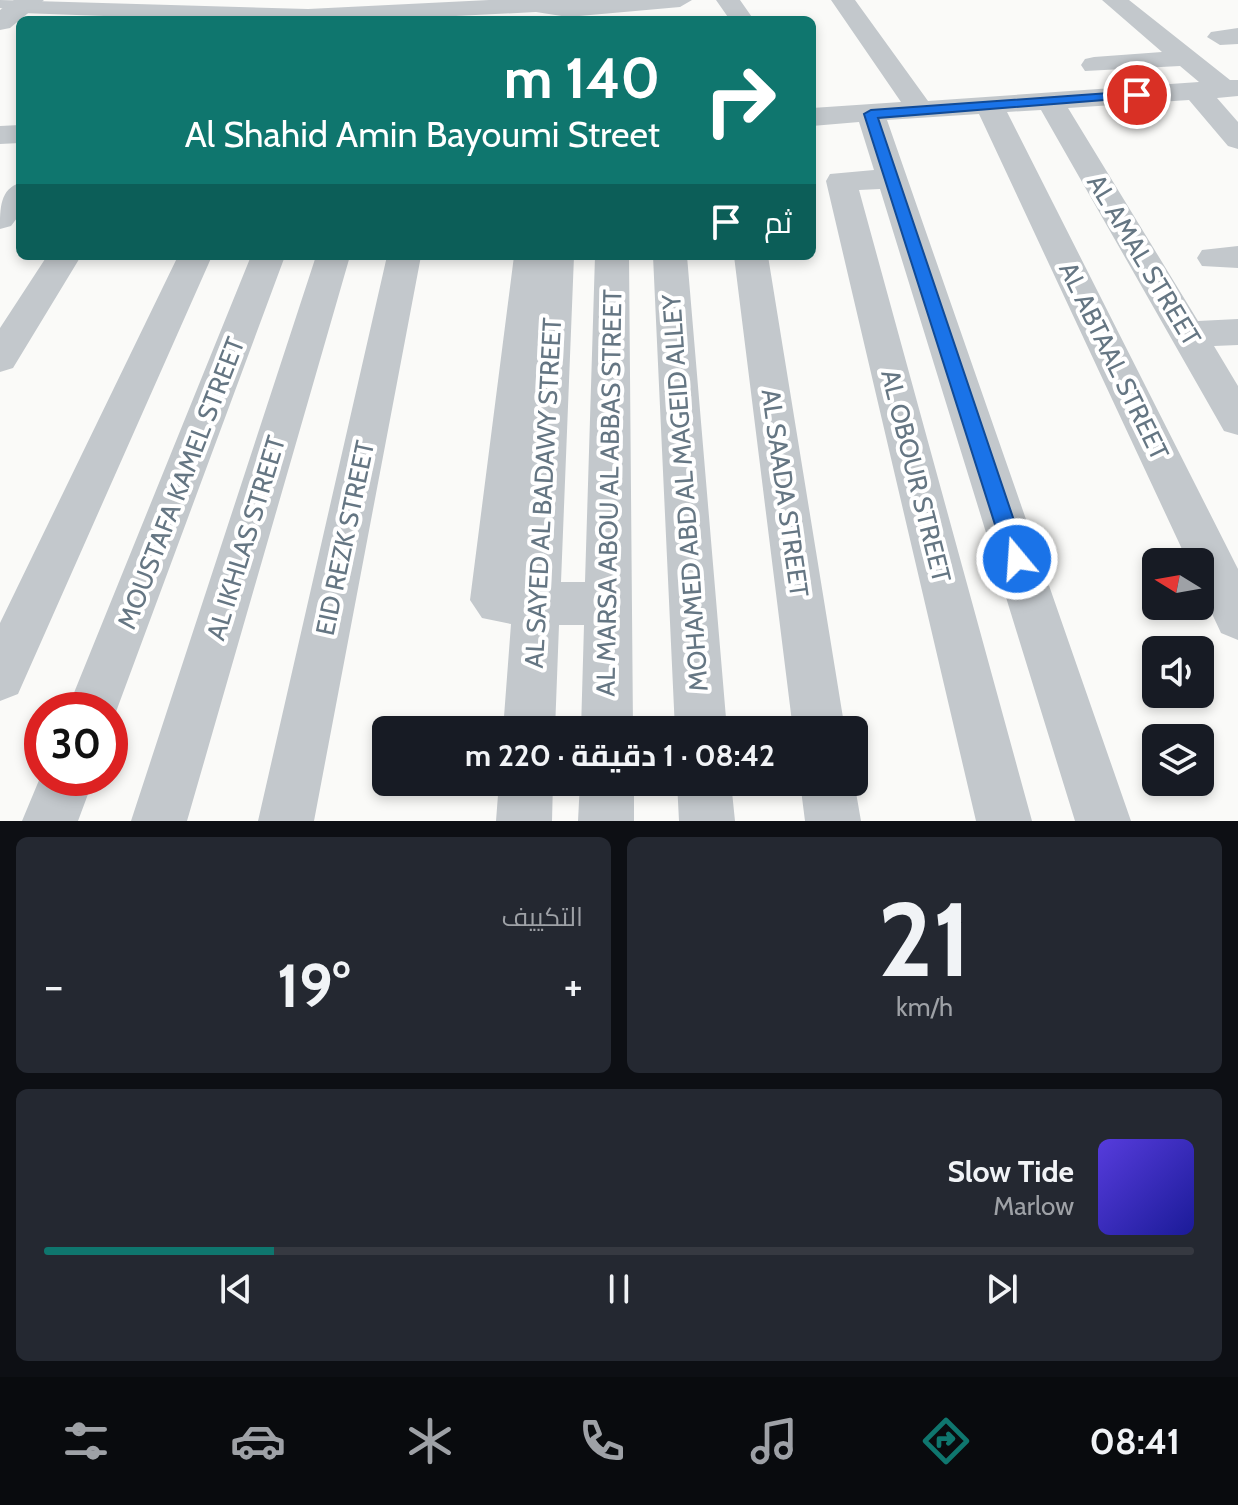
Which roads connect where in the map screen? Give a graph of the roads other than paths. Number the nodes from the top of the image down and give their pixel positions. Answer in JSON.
{"nodes":[{"id":1,"x":680,"y":0,"type":"edge"},
{"id":2,"x":843,"y":0,"type":"edge"},
{"id":3,"x":1114,"y":0,"type":"edge"},
{"id":4,"x":645,"y":2,"type":"edge"},
{"id":5,"x":535,"y":3,"type":"edge"},
{"id":6,"x":310,"y":8,"type":"edge"},
{"id":7,"x":32,"y":9,"type":"edge"},
{"id":8,"x":436,"y":10,"type":"edge"},
{"id":9,"x":202,"y":11,"type":"edge"},
{"id":10,"x":609,"y":14,"type":"edge"},
{"id":11,"x":159,"y":16,"type":"edge"},
{"id":12,"x":254,"y":16,"type":"edge"},
{"id":13,"x":282,"y":16,"type":"edge"},
{"id":14,"x":347,"y":16,"type":"edge"},
{"id":15,"x":392,"y":16,"type":"edge"},
{"id":16,"x":0,"y":22,"type":"edge"},
{"id":17,"x":16,"y":28,"type":"edge"},
{"id":18,"x":0,"y":47,"type":"edge"},
{"id":19,"x":1185,"y":58,"type":"junction"},
{"id":20,"x":1094,"y":65,"type":"dead end"},
{"id":21,"x":1219,"y":89,"type":"edge"},
{"id":22,"x":1049,"y":100,"type":"junction"},
{"id":23,"x":989,"y":105,"type":"junction"},
{"id":24,"x":921,"y":111,"type":"junction"},
{"id":25,"x":871,"y":114,"type":"junction"},
{"id":26,"x":816,"y":117,"type":"edge"},
{"id":27,"x":1238,"y":140,"type":"edge"},
{"id":28,"x":892,"y":179,"type":"junction"},
{"id":29,"x":16,"y":197,"type":"edge"},
{"id":30,"x":0,"y":219,"type":"edge"},
{"id":31,"x":61,"y":260,"type":"edge"},
{"id":32,"x":193,"y":260,"type":"edge"},
{"id":33,"x":266,"y":260,"type":"edge"},
{"id":34,"x":332,"y":260,"type":"edge"},
{"id":35,"x":403,"y":260,"type":"edge"},
{"id":36,"x":531,"y":260,"type":"edge"},
{"id":37,"x":557,"y":260,"type":"edge"},
{"id":38,"x":612,"y":260,"type":"edge"},
{"id":39,"x":670,"y":260,"type":"edge"},
{"id":40,"x":752,"y":260,"type":"edge"},
{"id":41,"x":1238,"y":332,"type":"edge"},
{"id":42,"x":1188,"y":334,"type":"junction"},
{"id":43,"x":0,"y":358,"type":"edge"},
{"id":44,"x":1238,"y":420,"type":"edge"},
{"id":45,"x":537,"y":603,"type":"junction"},
{"id":46,"x":608,"y":604,"type":"junction"},
{"id":47,"x":1238,"y":618,"type":"edge"},
{"id":48,"x":0,"y":677,"type":"edge"},
{"id":49,"x":100,"y":692,"type":"edge"},
{"id":50,"x":530,"y":716,"type":"edge"},
{"id":51,"x":607,"y":716,"type":"edge"},
{"id":52,"x":700,"y":716,"type":"edge"},
{"id":53,"x":817,"y":716,"type":"edge"},
{"id":54,"x":60,"y":796,"type":"edge"},
{"id":55,"x":525,"y":796,"type":"edge"},
{"id":56,"x":607,"y":796,"type":"edge"},
{"id":57,"x":705,"y":796,"type":"edge"},
{"id":58,"x":829,"y":796,"type":"edge"},
{"id":59,"x":50,"y":821,"type":"edge"},
{"id":60,"x":159,"y":821,"type":"edge"},
{"id":61,"x":286,"y":821,"type":"edge"},
{"id":62,"x":524,"y":821,"type":"edge"},
{"id":63,"x":606,"y":821,"type":"edge"},
{"id":64,"x":707,"y":821,"type":"edge"},
{"id":65,"x":833,"y":821,"type":"edge"},
{"id":66,"x":1004,"y":821,"type":"edge"},
{"id":67,"x":1103,"y":821,"type":"edge"}],
"edges":[{"from":1,"to":4,"type":"street"},
{"from":2,"to":24,"type":"street"},
{"from":3,"to":19,"type":"street"},
{"from":4,"to":10,"type":"street"},
{"from":5,"to":8,"type":"street"},
{"from":5,"to":10,"type":"street"},
{"from":6,"to":13,"type":"street"},
{"from":6,"to":14,"type":"street"},
{"from":7,"to":11,"type":"street"},
{"from":7,"to":16,"type":"street"},
{"from":8,"to":15,"type":"street"},
{"from":9,"to":11,"type":"street"},
{"from":9,"to":12,"type":"street"},
{"from":17,"to":18,"type":"street"},
{"from":19,"to":20,"type":"street"},
{"from":19,"to":21,"type":"street"},
{"from":21,"to":22,"type":"street"},
{"from":21,"to":27,"type":"street"},
{"from":22,"to":23,"type":"street"},
{"from":22,"to":42,"type":"street","name":"AL AMAL STREET"},
{"from":23,"to":24,"type":"street"},
{"from":23,"to":47,"type":"street","name":"AL ABTAAL STREET"},
{"from":24,"to":25,"type":"street"},
{"from":25,"to":26,"type":"street"},
{"from":25,"to":28,"type":"street"},
{"from":28,"to":66,"type":"street","name":"AL OBOUR STREET"},
{"from":28,"to":67,"type":"street"},
{"from":29,"to":30,"type":"street"},
{"from":31,"to":43,"type":"street"},
{"from":32,"to":48,"type":"street"},
{"from":33,"to":49,"type":"street","name":"MOUSTAFA KAMEL STREET"},
{"from":34,"to":60,"type":"street","name":"AL IKHLAS STREET"},
{"from":35,"to":61,"type":"street","name":"EID REZK STREET"},
{"from":36,"to":45,"type":"street"},
{"from":37,"to":45,"type":"street","name":"AL SAYED AL BADAWY STREET"},
{"from":38,"to":46,"type":"street","name":"AL MARSA ABOU AL ABBAS STREET"},
{"from":39,"to":52,"type":"street","name":"MOHAMED ABD AL MAGEID ALLEY"},
{"from":40,"to":53,"type":"street","name":"AL SAADA STREET"},
{"from":41,"to":42,"type":"street"},
{"from":42,"to":44,"type":"street","name":"AL AMAL STREET"},
{"from":45,"to":46,"type":"street"},
{"from":45,"to":50,"type":"street","name":"AL SAYED AL BADAWY STREET"},
{"from":46,"to":51,"type":"street","name":"AL MARSA ABOU AL ABBAS STREET"},
{"from":54,"to":59,"type":"street"},
{"from":55,"to":62,"type":"street"},
{"from":56,"to":63,"type":"street"},
{"from":57,"to":64,"type":"street"},
{"from":58,"to":65,"type":"street"}]}
